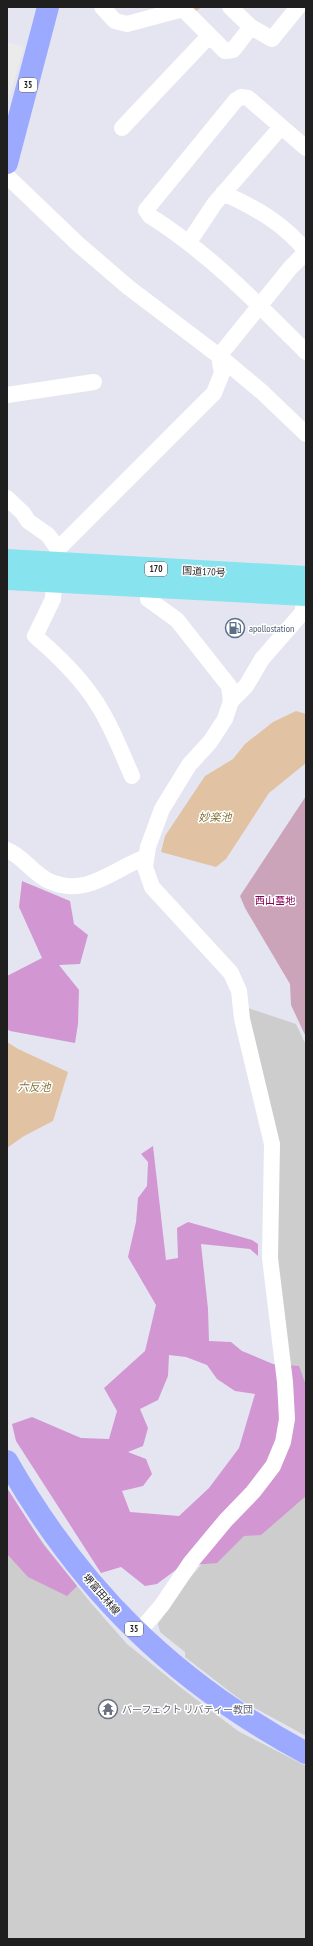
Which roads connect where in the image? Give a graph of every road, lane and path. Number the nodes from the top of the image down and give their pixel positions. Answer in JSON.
{"nodes":[{"id":1,"x":48,"y":7,"type":"edge"},
{"id":2,"x":102,"y":7,"type":"edge"},
{"id":3,"x":230,"y":7,"type":"edge"},
{"id":4,"x":298,"y":7,"type":"edge"},
{"id":5,"x":251,"y":27,"type":"junction"},
{"id":6,"x":209,"y":36,"type":"junction"},
{"id":7,"x":281,"y":127,"type":"junction"},
{"id":8,"x":122,"y":128,"type":"dead end"},
{"id":9,"x":306,"y":148,"type":"edge"},
{"id":10,"x":7,"y":163,"type":"edge"},
{"id":11,"x":7,"y":176,"type":"edge"},
{"id":12,"x":223,"y":193,"type":"junction"},
{"id":13,"x":189,"y":242,"type":"junction"},
{"id":14,"x":306,"y":251,"type":"edge"},
{"id":15,"x":259,"y":306,"type":"junction"},
{"id":16,"x":306,"y":352,"type":"edge"},
{"id":17,"x":219,"y":356,"type":"junction"},
{"id":18,"x":94,"y":382,"type":"dead end"},
{"id":19,"x":7,"y":395,"type":"edge"},
{"id":20,"x":306,"y":434,"type":"edge"},
{"id":21,"x":7,"y":498,"type":"edge"},
{"id":22,"x":7,"y":560,"type":"edge"},
{"id":23,"x":55,"y":564,"type":"junction"},
{"id":24,"x":306,"y":576,"type":"edge"},
{"id":25,"x":150,"y":577,"type":"junction"},
{"id":26,"x":7,"y":579,"type":"edge"},
{"id":27,"x":306,"y":595,"type":"edge"},
{"id":28,"x":232,"y":701,"type":"junction"},
{"id":29,"x":132,"y":776,"type":"dead end"},
{"id":30,"x":7,"y":850,"type":"edge"},
{"id":31,"x":146,"y":857,"type":"junction"},
{"id":32,"x":7,"y":1460,"type":"edge"},
{"id":33,"x":138,"y":1633,"type":"junction"},
{"id":34,"x":306,"y":1753,"type":"edge"}],
"edges":[{"from":1,"to":10,"type":"main road","number":"35"},
{"from":2,"to":6,"type":"street"},
{"from":3,"to":5,"type":"street"},
{"from":4,"to":5,"type":"street"},
{"from":5,"to":6,"type":"street"},
{"from":6,"to":8,"type":"street"},
{"from":7,"to":9,"type":"street"},
{"from":7,"to":12,"type":"street"},
{"from":7,"to":13,"type":"street"},
{"from":11,"to":17,"type":"street"},
{"from":12,"to":13,"type":"street"},
{"from":12,"to":14,"type":"street"},
{"from":13,"to":15,"type":"street"},
{"from":14,"to":15,"type":"street"},
{"from":15,"to":16,"type":"street"},
{"from":15,"to":17,"type":"street"},
{"from":17,"to":20,"type":"street"},
{"from":17,"to":23,"type":"street"},
{"from":18,"to":19,"type":"street"},
{"from":21,"to":23,"type":"street"},
{"from":22,"to":23,"type":"highway","name":"国道170号","number":"170"},
{"from":23,"to":25,"type":"highway","name":"国道170号","number":"170"},
{"from":23,"to":26,"type":"highway","name":"国道170号","number":"170"},
{"from":23,"to":29,"type":"street"},
{"from":24,"to":25,"type":"highway","name":"国道170号","number":"170"},
{"from":25,"to":27,"type":"highway","name":"国道170号","number":"170"},
{"from":25,"to":28,"type":"street"},
{"from":27,"to":28,"type":"street"},
{"from":28,"to":31,"type":"street"},
{"from":30,"to":31,"type":"street"},
{"from":31,"to":33,"type":"street"},
{"from":32,"to":33,"type":"main road","name":"堺富田林線","number":"35"},
{"from":33,"to":34,"type":"main road","name":"堺富田林線","number":"35"}]}
